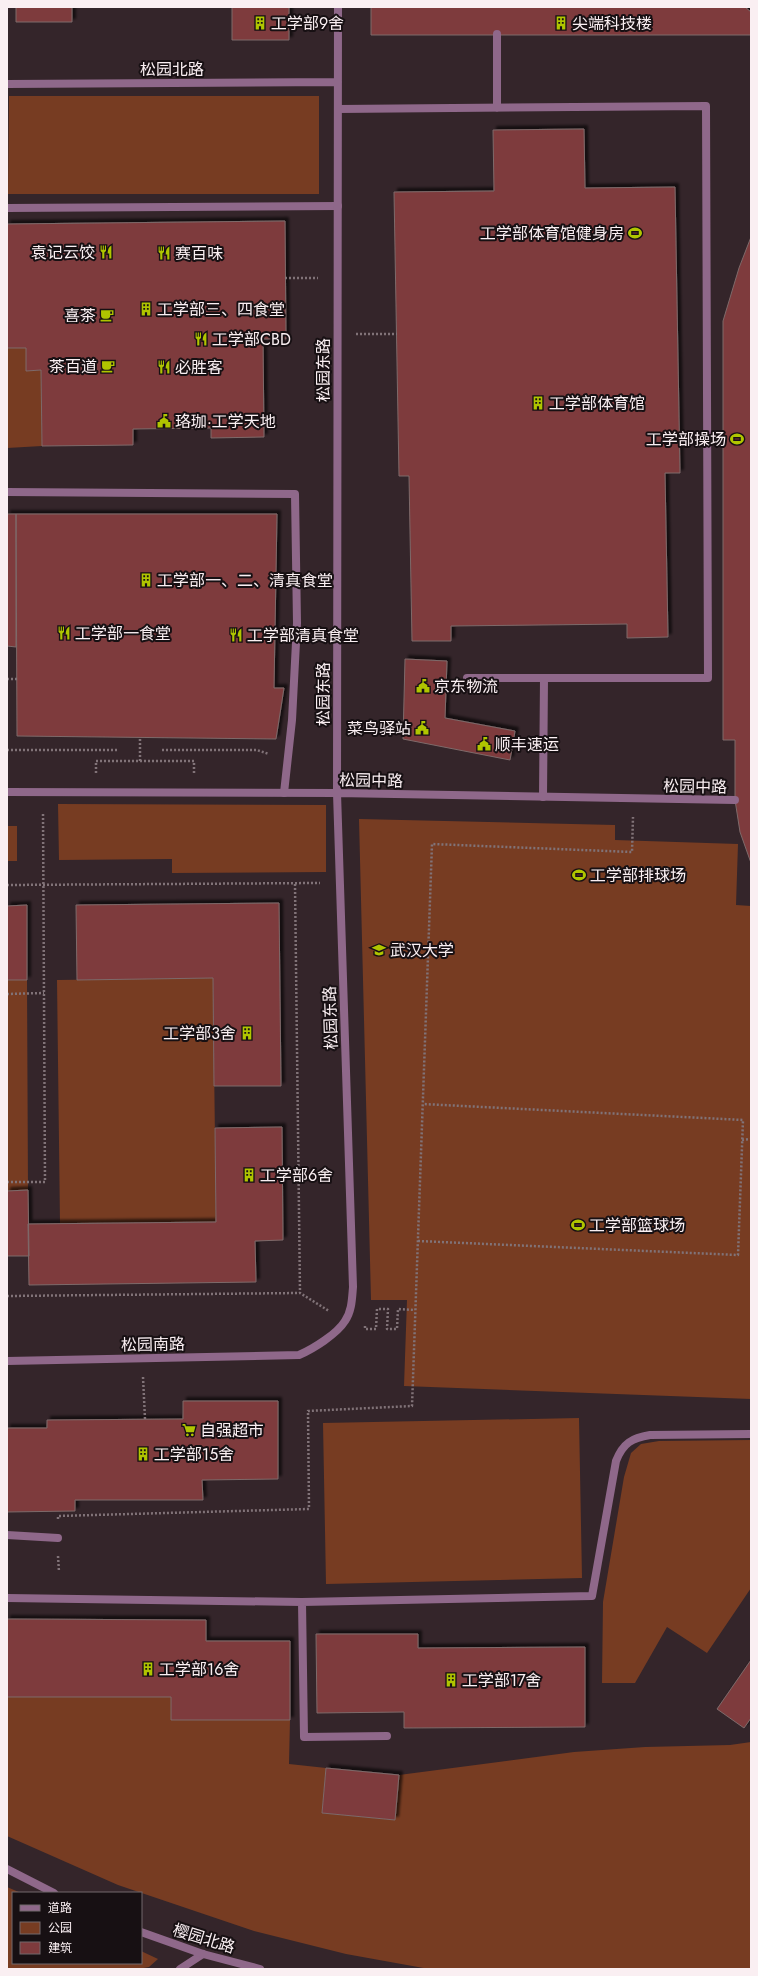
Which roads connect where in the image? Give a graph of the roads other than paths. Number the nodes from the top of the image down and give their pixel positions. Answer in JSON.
{"nodes":[{"id":1,"x":338,"y":7,"type":"edge"},
{"id":2,"x":497,"y":34,"type":"dead end"},
{"id":3,"x":338,"y":82,"type":"junction"},
{"id":4,"x":7,"y":84,"type":"edge"},
{"id":5,"x":497,"y":108,"type":"junction"},
{"id":6,"x":338,"y":109,"type":"junction"},
{"id":7,"x":338,"y":206,"type":"junction"},
{"id":8,"x":7,"y":208,"type":"edge"},
{"id":9,"x":7,"y":492,"type":"edge"},
{"id":10,"x":467,"y":678,"type":"dead end"},
{"id":11,"x":544,"y":678,"type":"junction"},
{"id":12,"x":7,"y":792,"type":"edge"},
{"id":13,"x":284,"y":793,"type":"junction"},
{"id":14,"x":337,"y":793,"type":"junction"},
{"id":15,"x":542,"y":797,"type":"junction"},
{"id":16,"x":735,"y":800,"type":"dead end"},
{"id":17,"x":299,"y":1355,"type":"joint"},
{"id":18,"x":7,"y":1361,"type":"edge"},
{"id":19,"x":751,"y":1434,"type":"edge"},
{"id":20,"x":7,"y":1535,"type":"edge"},
{"id":21,"x":58,"y":1538,"type":"dead end"},
{"id":22,"x":7,"y":1598,"type":"edge"},
{"id":23,"x":302,"y":1602,"type":"junction"},
{"id":24,"x":387,"y":1736,"type":"dead end"},
{"id":25,"x":7,"y":1870,"type":"edge"},
{"id":26,"x":52,"y":1892,"type":"edge"},
{"id":27,"x":142,"y":1932,"type":"edge"},
{"id":28,"x":203,"y":1954,"type":"junction"},
{"id":29,"x":180,"y":1969,"type":"edge"},
{"id":30,"x":260,"y":1969,"type":"edge"}],
"edges":[{"from":1,"to":3,"type":"street","name":"松园东路"},
{"from":2,"to":5,"type":"street"},
{"from":3,"to":4,"type":"street","name":"松园北路"},
{"from":3,"to":6,"type":"street","name":"松园东路"},
{"from":5,"to":6,"type":"street"},
{"from":5,"to":11,"type":"street"},
{"from":6,"to":7,"type":"street","name":"松园东路"},
{"from":7,"to":8,"type":"street"},
{"from":7,"to":14,"type":"street","name":"松园东路"},
{"from":9,"to":13,"type":"street"},
{"from":10,"to":11,"type":"street"},
{"from":11,"to":15,"type":"street"},
{"from":12,"to":13,"type":"street","name":"松园中路"},
{"from":13,"to":14,"type":"street","name":"松园中路"},
{"from":14,"to":15,"type":"street","name":"松园中路"},
{"from":14,"to":17,"type":"street","name":"松园东路"},
{"from":15,"to":16,"type":"street","name":"松园中路"},
{"from":17,"to":18,"type":"street","name":"松园南路"},
{"from":19,"to":23,"type":"street"},
{"from":20,"to":21,"type":"street"},
{"from":22,"to":23,"type":"street"},
{"from":23,"to":24,"type":"street"},
{"from":25,"to":26,"type":"street"},
{"from":27,"to":28,"type":"street","name":"樱园北路"},
{"from":28,"to":29,"type":"street"},
{"from":28,"to":30,"type":"street","name":"樱园北路"}]}
